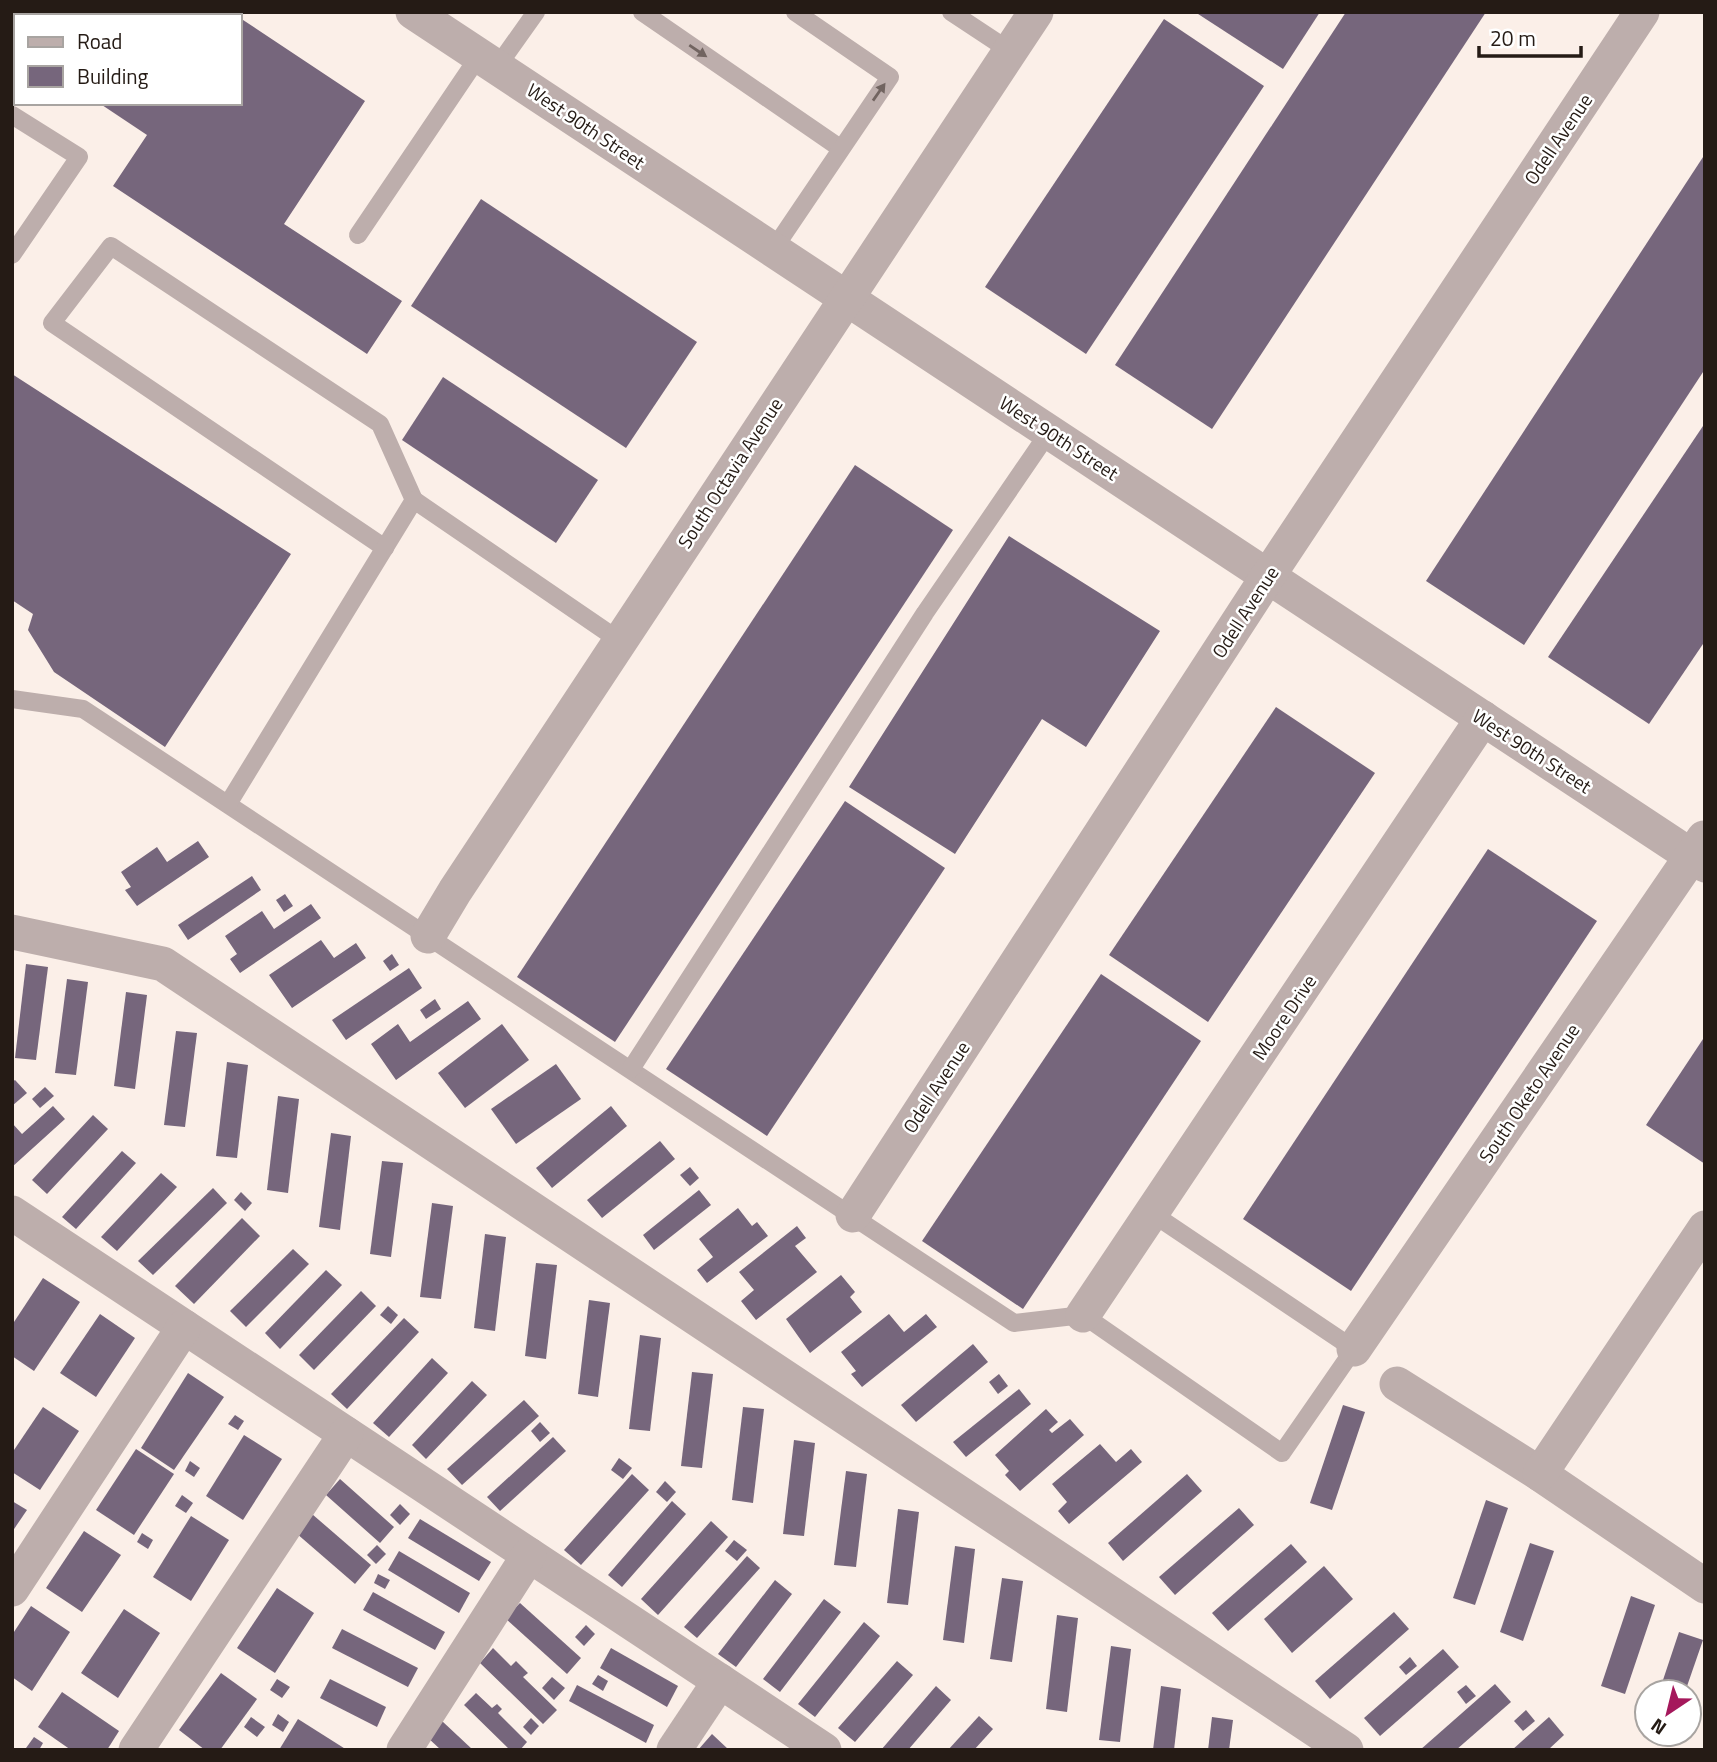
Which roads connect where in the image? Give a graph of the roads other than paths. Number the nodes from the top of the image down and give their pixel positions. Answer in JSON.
{"nodes":[{"id":1,"x":413,"y":12,"type":"edge"},
{"id":2,"x":536,"y":12,"type":"edge"},
{"id":3,"x":642,"y":12,"type":"edge"},
{"id":4,"x":795,"y":12,"type":"edge"},
{"id":5,"x":951,"y":12,"type":"edge"},
{"id":6,"x":1036,"y":12,"type":"edge"},
{"id":7,"x":1642,"y":12,"type":"edge"},
{"id":8,"x":1010,"y":51,"type":"junction"},
{"id":9,"x":488,"y":61,"type":"junction"},
{"id":10,"x":12,"y":115,"type":"edge"},
{"id":11,"x":840,"y":148,"type":"junction"},
{"id":12,"x":358,"y":235,"type":"dead end"},
{"id":13,"x":773,"y":250,"type":"junction"},
{"id":14,"x":12,"y":255,"type":"edge"},
{"id":15,"x":846,"y":297,"type":"junction"},
{"id":16,"x":1049,"y":432,"type":"junction"},
{"id":17,"x":414,"y":500,"type":"junction"},
{"id":18,"x":385,"y":548,"type":"junction"},
{"id":19,"x":1268,"y":576,"type":"junction"},
{"id":20,"x":620,"y":641,"type":"junction"},
{"id":21,"x":12,"y":699,"type":"edge"},
{"id":22,"x":1483,"y":719,"type":"junction"},
{"id":23,"x":228,"y":804,"type":"junction"},
{"id":24,"x":1700,"y":852,"type":"edge"},
{"id":25,"x":12,"y":932,"type":"edge"},
{"id":26,"x":428,"y":936,"type":"junction"},
{"id":27,"x":631,"y":1069,"type":"junction"},
{"id":28,"x":1153,"y":1214,"type":"junction"},
{"id":29,"x":853,"y":1215,"type":"junction"},
{"id":30,"x":1705,"y":1228,"type":"edge"},
{"id":31,"x":18,"y":1229,"type":"edge"},
{"id":32,"x":1083,"y":1315,"type":"junction"},
{"id":33,"x":184,"y":1327,"type":"junction"},
{"id":34,"x":1354,"y":1349,"type":"junction"},
{"id":35,"x":1397,"y":1384,"type":"dead end"},
{"id":36,"x":346,"y":1434,"type":"junction"},
{"id":37,"x":1540,"y":1474,"type":"junction"},
{"id":38,"x":528,"y":1555,"type":"junction"},
{"id":39,"x":1705,"y":1586,"type":"edge"},
{"id":40,"x":12,"y":1589,"type":"edge"},
{"id":41,"x":720,"y":1681,"type":"junction"},
{"id":42,"x":136,"y":1750,"type":"edge"},
{"id":43,"x":404,"y":1750,"type":"edge"},
{"id":44,"x":674,"y":1750,"type":"edge"},
{"id":45,"x":824,"y":1750,"type":"edge"},
{"id":46,"x":1346,"y":1750,"type":"edge"}],
"edges":[{"from":1,"to":9,"type":"street","name":"West 90th Street"},
{"from":2,"to":9,"type":"lane"},
{"from":3,"to":11,"type":"lane","one_way":true},
{"from":11,"to":4,"type":"lane","one_way":true},
{"from":5,"to":8,"type":"lane"},
{"from":6,"to":8,"type":"street","name":"South Octavia Avenue"},
{"from":7,"to":19,"type":"street","name":"Odell Avenue"},
{"from":8,"to":15,"type":"street","name":"South Octavia Avenue"},
{"from":9,"to":12,"type":"lane"},
{"from":9,"to":13,"type":"street","name":"West 90th Street"},
{"from":10,"to":14,"type":"lane"},
{"from":11,"to":13,"type":"lane"},
{"from":13,"to":15,"type":"street","name":"West 90th Street"},
{"from":15,"to":16,"type":"street","name":"West 90th Street"},
{"from":15,"to":20,"type":"street","name":"South Octavia Avenue"},
{"from":16,"to":19,"type":"street","name":"West 90th Street"},
{"from":16,"to":27,"type":"lane"},
{"from":17,"to":18,"type":"lane"},
{"from":17,"to":18,"type":"lane"},
{"from":17,"to":20,"type":"lane"},
{"from":18,"to":23,"type":"lane"},
{"from":19,"to":22,"type":"street","name":"West 90th Street"},
{"from":19,"to":29,"type":"street","name":"Odell Avenue"},
{"from":20,"to":26,"type":"street","name":"South Octavia Avenue"},
{"from":21,"to":23,"type":"lane"},
{"from":22,"to":24,"type":"street","name":"West 90th Street"},
{"from":22,"to":28,"type":"street","name":"Moore Drive"},
{"from":23,"to":26,"type":"lane"},
{"from":24,"to":34,"type":"street","name":"South Oketo Avenue"},
{"from":25,"to":46,"type":"street"},
{"from":26,"to":27,"type":"lane"},
{"from":27,"to":29,"type":"lane"},
{"from":28,"to":32,"type":"street","name":"Moore Drive"},
{"from":28,"to":34,"type":"lane"},
{"from":29,"to":32,"type":"lane"},
{"from":30,"to":37,"type":"street"},
{"from":31,"to":33,"type":"street"},
{"from":32,"to":34,"type":"lane"},
{"from":33,"to":36,"type":"street"},
{"from":33,"to":40,"type":"street"},
{"from":35,"to":37,"type":"street"},
{"from":36,"to":38,"type":"street"},
{"from":36,"to":42,"type":"street"},
{"from":37,"to":39,"type":"street"},
{"from":38,"to":41,"type":"street"},
{"from":38,"to":43,"type":"street"},
{"from":41,"to":44,"type":"street"},
{"from":41,"to":45,"type":"street"}]}
